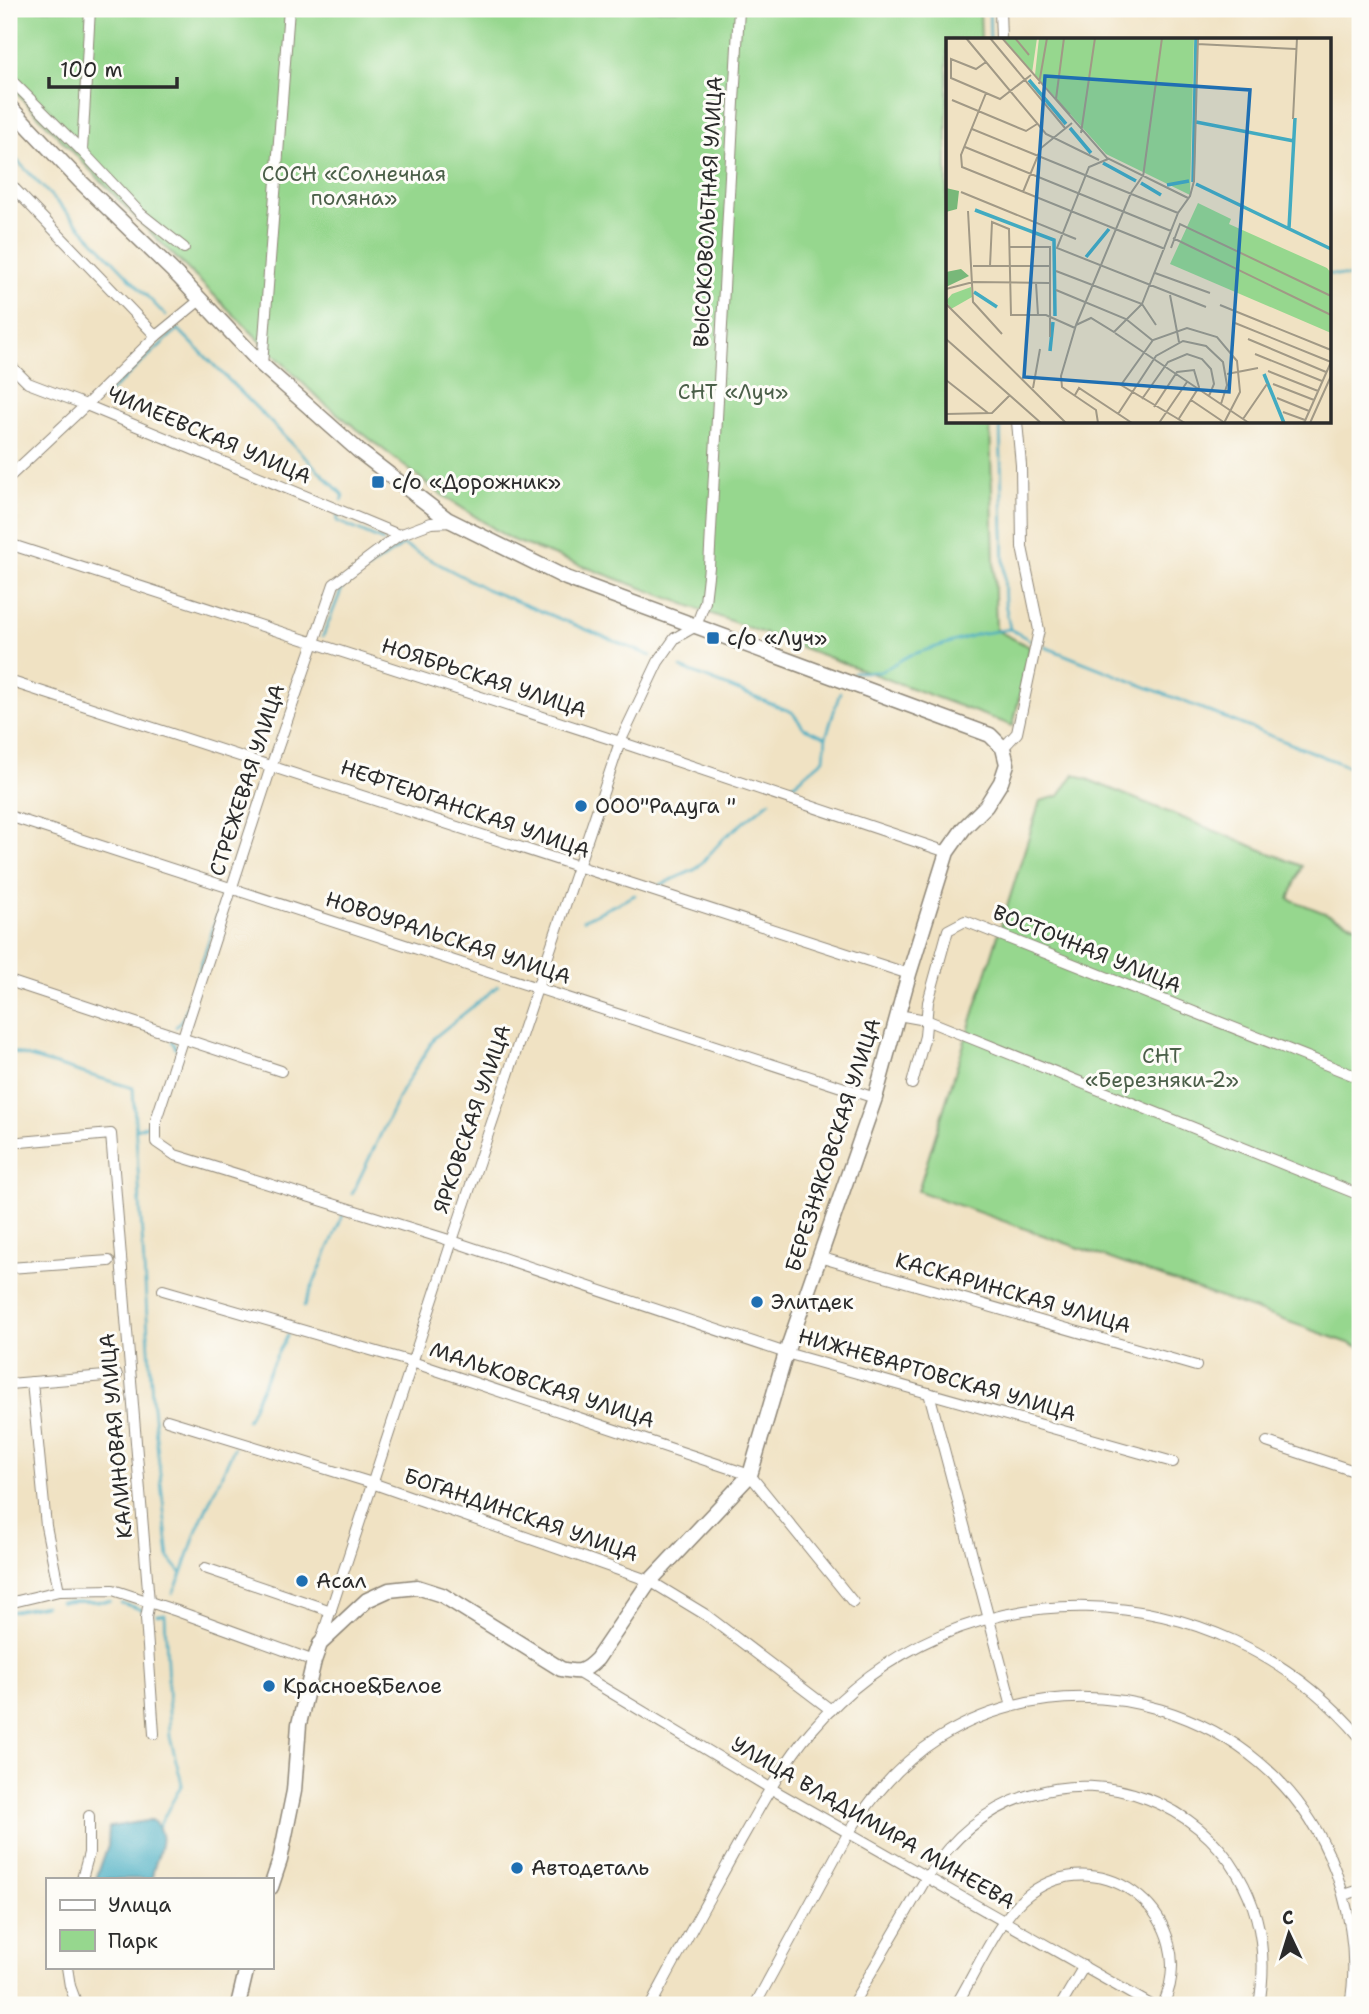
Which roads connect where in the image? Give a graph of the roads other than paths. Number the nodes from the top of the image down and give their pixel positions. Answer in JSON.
{"nodes":[{"id":1,"x":90,"y":9,"type":"edge"},
{"id":2,"x":289,"y":9,"type":"edge"},
{"id":3,"x":739,"y":9,"type":"edge"},
{"id":4,"x":1000,"y":9,"type":"edge"},
{"id":5,"x":1000,"y":38,"type":"edge"},
{"id":6,"x":9,"y":78,"type":"edge"},
{"id":7,"x":9,"y":106,"type":"edge"},
{"id":8,"x":82,"y":151,"type":"junction"},
{"id":9,"x":9,"y":183,"type":"edge"},
{"id":10,"x":184,"y":248,"type":"dead end"},
{"id":11,"x":200,"y":300,"type":"junction"},
{"id":12,"x":156,"y":336,"type":"junction"},
{"id":13,"x":9,"y":364,"type":"edge"},
{"id":14,"x":262,"y":365,"type":"junction"},
{"id":15,"x":86,"y":405,"type":"junction"},
{"id":16,"x":1017,"y":424,"type":"edge"},
{"id":17,"x":9,"y":477,"type":"edge"},
{"id":18,"x":453,"y":522,"type":"junction"},
{"id":19,"x":399,"y":535,"type":"junction"},
{"id":20,"x":9,"y":544,"type":"edge"},
{"id":21,"x":696,"y":626,"type":"junction"},
{"id":22,"x":313,"y":644,"type":"junction"},
{"id":23,"x":9,"y":681,"type":"edge"},
{"id":24,"x":620,"y":742,"type":"junction"},
{"id":25,"x":1003,"y":748,"type":"junction"},
{"id":26,"x":272,"y":764,"type":"junction"},
{"id":27,"x":9,"y":816,"type":"edge"},
{"id":28,"x":947,"y":852,"type":"junction"},
{"id":29,"x":578,"y":867,"type":"junction"},
{"id":30,"x":233,"y":887,"type":"junction"},
{"id":31,"x":909,"y":974,"type":"junction"},
{"id":32,"x":9,"y":981,"type":"edge"},
{"id":33,"x":537,"y":987,"type":"junction"},
{"id":34,"x":898,"y":1015,"type":"junction"},
{"id":35,"x":926,"y":1020,"type":"junction"},
{"id":36,"x":183,"y":1038,"type":"junction"},
{"id":37,"x":281,"y":1070,"type":"dead end"},
{"id":38,"x":1360,"y":1079,"type":"edge"},
{"id":39,"x":912,"y":1084,"type":"dead end"},
{"id":40,"x":875,"y":1098,"type":"junction"},
{"id":41,"x":156,"y":1119,"type":"joint"},
{"id":42,"x":9,"y":1143,"type":"edge"},
{"id":43,"x":1360,"y":1195,"type":"edge"},
{"id":44,"x":452,"y":1241,"type":"junction"},
{"id":45,"x":819,"y":1257,"type":"junction"},
{"id":46,"x":108,"y":1261,"type":"dead end"},
{"id":47,"x":9,"y":1268,"type":"edge"},
{"id":48,"x":163,"y":1290,"type":"dead end"},
{"id":49,"x":786,"y":1353,"type":"junction"},
{"id":50,"x":412,"y":1363,"type":"junction"},
{"id":51,"x":1196,"y":1366,"type":"dead end"},
{"id":52,"x":117,"y":1375,"type":"dead end"},
{"id":53,"x":32,"y":1382,"type":"junction"},
{"id":54,"x":9,"y":1384,"type":"edge"},
{"id":55,"x":929,"y":1393,"type":"junction"},
{"id":56,"x":167,"y":1420,"type":"dead end"},
{"id":57,"x":1267,"y":1442,"type":"dead end"},
{"id":58,"x":1173,"y":1462,"type":"dead end"},
{"id":59,"x":1360,"y":1473,"type":"edge"},
{"id":60,"x":750,"y":1475,"type":"junction"},
{"id":61,"x":372,"y":1483,"type":"junction"},
{"id":62,"x":205,"y":1568,"type":"dead end"},
{"id":63,"x":650,"y":1581,"type":"junction"},
{"id":64,"x":59,"y":1591,"type":"junction"},
{"id":65,"x":9,"y":1602,"type":"edge"},
{"id":66,"x":149,"y":1602,"type":"junction"},
{"id":67,"x":853,"y":1602,"type":"dead end"},
{"id":68,"x":331,"y":1611,"type":"junction"},
{"id":69,"x":988,"y":1619,"type":"junction"},
{"id":70,"x":320,"y":1644,"type":"junction"},
{"id":71,"x":314,"y":1661,"type":"junction"},
{"id":72,"x":578,"y":1672,"type":"junction"},
{"id":73,"x":1012,"y":1706,"type":"junction"},
{"id":74,"x":831,"y":1710,"type":"junction"},
{"id":75,"x":154,"y":1734,"type":"dead end"},
{"id":76,"x":1360,"y":1737,"type":"edge"},
{"id":77,"x":770,"y":1787,"type":"junction"},
{"id":78,"x":89,"y":1816,"type":"dead end"},
{"id":79,"x":849,"y":1832,"type":"junction"},
{"id":80,"x":927,"y":1877,"type":"junction"},
{"id":81,"x":82,"y":1878,"type":"edge"},
{"id":82,"x":273,"y":1881,"type":"edge"},
{"id":83,"x":1360,"y":1891,"type":"edge"},
{"id":84,"x":1344,"y":1895,"type":"junction"},
{"id":85,"x":1005,"y":1921,"type":"junction"},
{"id":86,"x":1083,"y":1966,"type":"junction"},
{"id":87,"x":67,"y":1968,"type":"edge"},
{"id":88,"x":247,"y":1968,"type":"edge"},
{"id":89,"x":77,"y":2005,"type":"edge"},
{"id":90,"x":238,"y":2005,"type":"edge"},
{"id":91,"x":651,"y":2005,"type":"edge"},
{"id":92,"x":755,"y":2005,"type":"edge"},
{"id":93,"x":852,"y":2005,"type":"edge"},
{"id":94,"x":957,"y":2005,"type":"edge"},
{"id":95,"x":1061,"y":2005,"type":"edge"},
{"id":96,"x":1151,"y":2005,"type":"edge"},
{"id":97,"x":1163,"y":2005,"type":"edge"},
{"id":98,"x":1259,"y":2005,"type":"edge"},
{"id":99,"x":1350,"y":2005,"type":"edge"}],
"edges":[{"from":1,"to":8,"type":"street"},
{"from":2,"to":14,"type":"street"},
{"from":3,"to":21,"type":"street","name":"ВЫСОКОВОЛЬТНАЯ УЛИЦА"},
{"from":4,"to":5,"type":"street"},
{"from":6,"to":8,"type":"street"},
{"from":7,"to":11,"type":"street"},
{"from":8,"to":10,"type":"street"},
{"from":9,"to":12,"type":"street"},
{"from":11,"to":12,"type":"street"},
{"from":11,"to":14,"type":"street"},
{"from":12,"to":15,"type":"street"},
{"from":13,"to":15,"type":"street","name":"ЧИМЕЕВСКАЯ УЛИЦА"},
{"from":14,"to":18,"type":"street"},
{"from":15,"to":17,"type":"street"},
{"from":15,"to":19,"type":"street","name":"ЧИМЕЕВСКАЯ УЛИЦА"},
{"from":16,"to":25,"type":"street"},
{"from":18,"to":19,"type":"street","name":"СТРЕЖЕВАЯ УЛИЦА"},
{"from":18,"to":21,"type":"street"},
{"from":19,"to":22,"type":"street","name":"СТРЕЖЕВАЯ УЛИЦА"},
{"from":20,"to":22,"type":"street","name":"НОЯБРЬСКАЯ УЛИЦА"},
{"from":21,"to":24,"type":"street","name":"ЯРКОВСКАЯ УЛИЦА"},
{"from":21,"to":25,"type":"street"},
{"from":22,"to":24,"type":"street","name":"НОЯБРЬСКАЯ УЛИЦА"},
{"from":22,"to":26,"type":"street","name":"СТРЕЖЕВАЯ УЛИЦА"},
{"from":23,"to":26,"type":"street","name":"НЕФТЕЮГАНСКАЯ УЛИЦА"},
{"from":24,"to":28,"type":"street","name":"НОЯБРЬСКАЯ УЛИЦА"},
{"from":24,"to":29,"type":"street","name":"ЯРКОВСКАЯ УЛИЦА"},
{"from":25,"to":28,"type":"street","name":"БЕРЕЗНЯКОВСКАЯ УЛИЦА"},
{"from":26,"to":29,"type":"street","name":"НЕФТЕЮГАНСКАЯ УЛИЦА"},
{"from":26,"to":30,"type":"street","name":"СТРЕЖЕВАЯ УЛИЦА"},
{"from":27,"to":30,"type":"street","name":"НОВОУРАЛЬСКАЯ УЛИЦА"},
{"from":28,"to":31,"type":"street","name":"БЕРЕЗНЯКОВСКАЯ УЛИЦА"},
{"from":29,"to":31,"type":"street","name":"НЕФТЕЮГАНСКАЯ УЛИЦА"},
{"from":29,"to":33,"type":"street","name":"ЯРКОВСКАЯ УЛИЦА"},
{"from":30,"to":33,"type":"street","name":"НОВОУРАЛЬСКАЯ УЛИЦА"},
{"from":30,"to":36,"type":"street","name":"СТРЕЖЕВАЯ УЛИЦА"},
{"from":31,"to":34,"type":"street","name":"БЕРЕЗНЯКОВСКАЯ УЛИЦА"},
{"from":32,"to":36,"type":"street"},
{"from":33,"to":40,"type":"street","name":"НОВОУРАЛЬСКАЯ УЛИЦА"},
{"from":33,"to":44,"type":"street","name":"ЯРКОВСКАЯ УЛИЦА"},
{"from":34,"to":35,"type":"street"},
{"from":34,"to":40,"type":"street","name":"БЕРЕЗНЯКОВСКАЯ УЛИЦА"},
{"from":35,"to":38,"type":"street","name":"ВОСТОЧНАЯ УЛИЦА"},
{"from":35,"to":39,"type":"street","name":"ВОСТОЧНАЯ УЛИЦА"},
{"from":35,"to":43,"type":"street"},
{"from":36,"to":37,"type":"street"},
{"from":36,"to":41,"type":"street","name":"СТРЕЖЕВАЯ УЛИЦА"},
{"from":40,"to":45,"type":"street","name":"БЕРЕЗНЯКОВСКАЯ УЛИЦА"},
{"from":41,"to":44,"type":"street","name":"НИЖНЕВАРТОВСКАЯ УЛИЦА"},
{"from":42,"to":66,"type":"street","name":"КАЛИНОВАЯ УЛИЦА"},
{"from":44,"to":49,"type":"street","name":"НИЖНЕВАРТОВСКАЯ УЛИЦА"},
{"from":44,"to":50,"type":"street","name":"ЯРКОВСКАЯ УЛИЦА"},
{"from":45,"to":49,"type":"street","name":"БЕРЕЗНЯКОВСКАЯ УЛИЦА"},
{"from":45,"to":51,"type":"street","name":"КАСКАРИНСКАЯ УЛИЦА"},
{"from":46,"to":47,"type":"street"},
{"from":48,"to":50,"type":"street","name":"МАЛЬКОВСКАЯ УЛИЦА"},
{"from":49,"to":55,"type":"street","name":"НИЖНЕВАРТОВСКАЯ УЛИЦА"},
{"from":49,"to":60,"type":"street","name":"БЕРЕЗНЯКОВСКАЯ УЛИЦА"},
{"from":50,"to":60,"type":"street","name":"МАЛЬКОВСКАЯ УЛИЦА"},
{"from":50,"to":61,"type":"street","name":"ЯРКОВСКАЯ УЛИЦА"},
{"from":52,"to":53,"type":"street"},
{"from":53,"to":54,"type":"street"},
{"from":53,"to":64,"type":"street"},
{"from":55,"to":58,"type":"street","name":"НИЖНЕВАРТОВСКАЯ УЛИЦА"},
{"from":55,"to":69,"type":"street"},
{"from":56,"to":61,"type":"street","name":"БОГАНДИНСКАЯ УЛИЦА"},
{"from":57,"to":59,"type":"street"},
{"from":60,"to":63,"type":"street","name":"БЕРЕЗНЯКОВСКАЯ УЛИЦА"},
{"from":60,"to":67,"type":"street"},
{"from":61,"to":63,"type":"street","name":"БОГАНДИНСКАЯ УЛИЦА"},
{"from":61,"to":68,"type":"street","name":"ЯРКОВСКАЯ УЛИЦА"},
{"from":62,"to":68,"type":"street"},
{"from":63,"to":72,"type":"street","name":"БЕРЕЗНЯКОВСКАЯ УЛИЦА"},
{"from":63,"to":74,"type":"street","name":"БОГАНДИНСКАЯ УЛИЦА"},
{"from":64,"to":65,"type":"street"},
{"from":64,"to":66,"type":"street"},
{"from":66,"to":71,"type":"street"},
{"from":66,"to":75,"type":"street","name":"КАЛИНОВАЯ УЛИЦА"},
{"from":68,"to":70,"type":"street","name":"ЯРКОВСКАЯ УЛИЦА"},
{"from":69,"to":73,"type":"street"},
{"from":69,"to":74,"type":"street"},
{"from":69,"to":76,"type":"street"},
{"from":70,"to":71,"type":"street"},
{"from":70,"to":72,"type":"street"},
{"from":71,"to":82,"type":"street"},
{"from":72,"to":77,"type":"street","name":"УЛИЦА ВЛАДИМИРА МИНЕЕВА"},
{"from":73,"to":79,"type":"street"},
{"from":73,"to":84,"type":"street"},
{"from":74,"to":77,"type":"street"},
{"from":77,"to":79,"type":"street","name":"УЛИЦА ВЛАДИМИРА МИНЕЕВА"},
{"from":77,"to":91,"type":"street"},
{"from":78,"to":81,"type":"street"},
{"from":79,"to":80,"type":"street","name":"УЛИЦА ВЛАДИМИРА МИНЕЕВА"},
{"from":79,"to":92,"type":"street"},
{"from":80,"to":85,"type":"street","name":"УЛИЦА ВЛАДИМИРА МИНЕЕВА"},
{"from":80,"to":93,"type":"street"},
{"from":80,"to":98,"type":"street"},
{"from":83,"to":84,"type":"street"},
{"from":84,"to":99,"type":"street"},
{"from":85,"to":86,"type":"street","name":"УЛИЦА ВЛАДИМИРА МИНЕЕВА"},
{"from":85,"to":94,"type":"street"},
{"from":85,"to":97,"type":"street"},
{"from":86,"to":95,"type":"street"},
{"from":86,"to":96,"type":"street","name":"УЛИЦА ВЛАДИМИРА МИНЕЕВА"},
{"from":87,"to":89,"type":"street"},
{"from":88,"to":90,"type":"street"}]}
